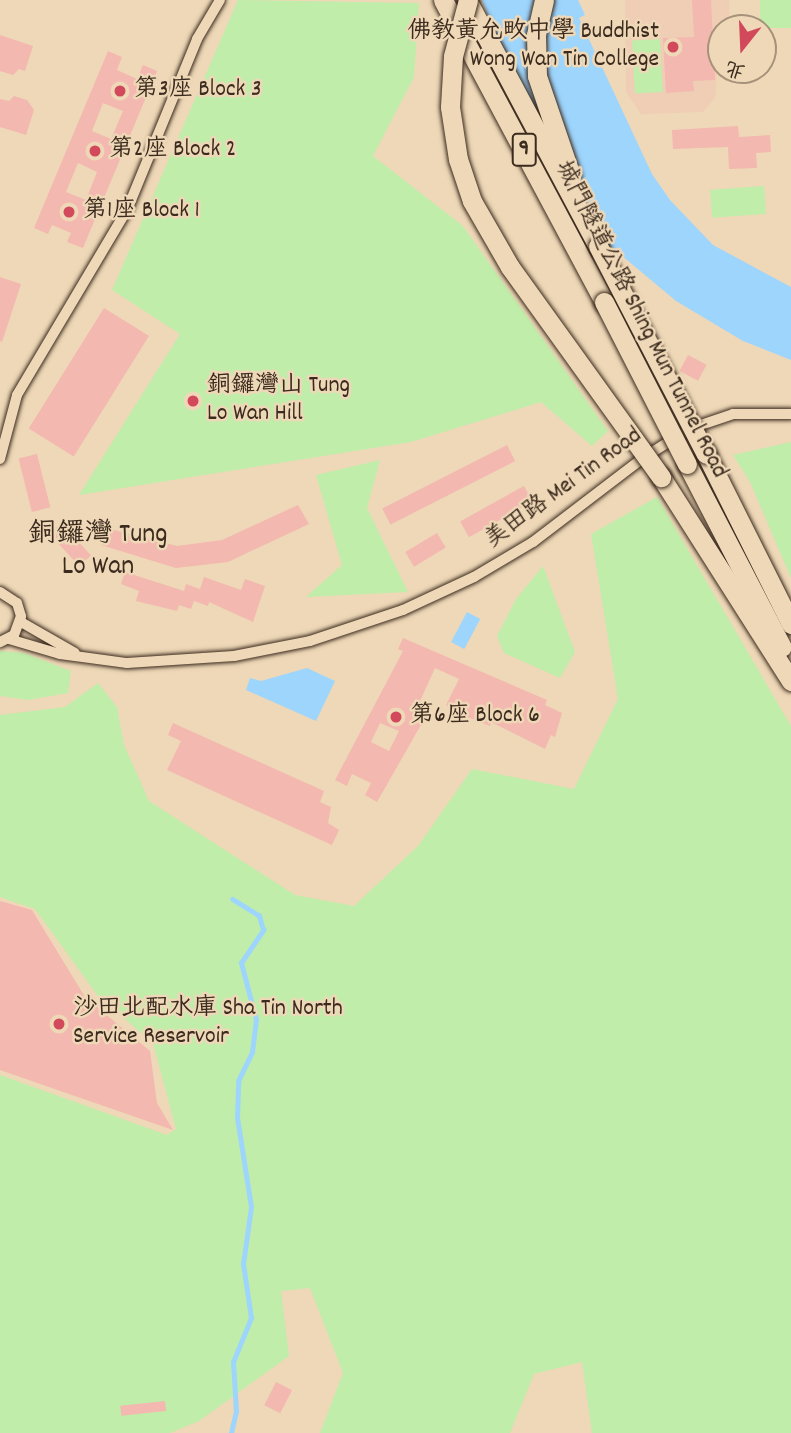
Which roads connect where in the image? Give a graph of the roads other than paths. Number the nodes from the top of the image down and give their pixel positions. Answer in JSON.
{"nodes":[{"id":1,"x":220,"y":0,"type":"edge"},
{"id":2,"x":443,"y":0,"type":"edge"},
{"id":3,"x":468,"y":0,"type":"edge"},
{"id":4,"x":544,"y":0,"type":"edge"},
{"id":5,"x":598,"y":246,"type":"junction"},
{"id":6,"x":791,"y":414,"type":"edge"},
{"id":7,"x":0,"y":459,"type":"edge"},
{"id":8,"x":0,"y":592,"type":"edge"},
{"id":9,"x":20,"y":622,"type":"junction"},
{"id":10,"x":791,"y":624,"type":"edge"},
{"id":11,"x":4,"y":641,"type":"edge"},
{"id":12,"x":78,"y":654,"type":"junction"},
{"id":13,"x":791,"y":664,"type":"edge"},
{"id":14,"x":791,"y":681,"type":"edge"}],
"edges":[{"from":1,"to":7,"type":"street"},
{"from":2,"to":13,"type":"highway","name":"城門隧道公路 Shing Mun Tunnel Road","number":"9","bridge":true},
{"from":3,"to":5,"type":"highway","name":"城門隧道公路 Shing Mun Tunnel Road","number":"9"},
{"from":3,"to":14,"type":"highway","bridge":true},
{"from":4,"to":5,"type":"highway"},
{"from":5,"to":10,"type":"highway","name":"城門隧道公路 Shing Mun Tunnel Road","number":"9","bridge":true},
{"from":6,"to":12,"type":"street","name":"美田路 Mei Tin Road"},
{"from":8,"to":9,"type":"street"},
{"from":9,"to":11,"type":"street"},
{"from":9,"to":12,"type":"street","name":"美田路 Mei Tin Road"},
{"from":11,"to":12,"type":"street","name":"美田路 Mei Tin Road"}]}
